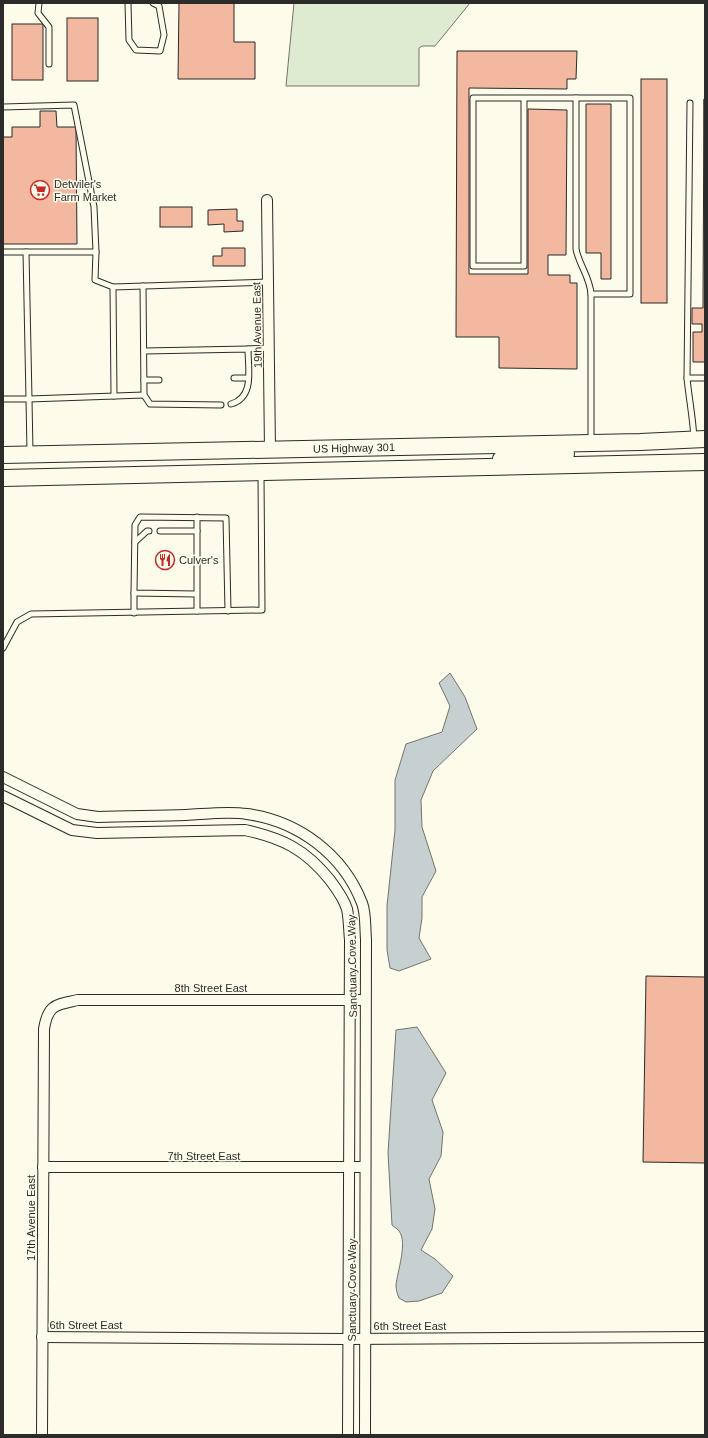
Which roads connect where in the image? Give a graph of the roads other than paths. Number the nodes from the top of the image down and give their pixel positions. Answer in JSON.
{"nodes":[{"id":1,"x":38,"y":3,"type":"edge"},
{"id":2,"x":128,"y":3,"type":"edge"},
{"id":3,"x":153,"y":3,"type":"edge"},
{"id":4,"x":49,"y":64,"type":"dead end"},
{"id":5,"x":524,"y":98,"type":"junction"},
{"id":6,"x":576,"y":98,"type":"junction"},
{"id":7,"x":690,"y":103,"type":"dead end"},
{"id":8,"x":3,"y":106,"type":"edge"},
{"id":9,"x":267,"y":200,"type":"dead end"},
{"id":10,"x":3,"y":252,"type":"edge"},
{"id":11,"x":26,"y":252,"type":"junction"},
{"id":12,"x":96,"y":252,"type":"junction"},
{"id":13,"x":268,"y":282,"type":"junction"},
{"id":14,"x":143,"y":286,"type":"junction"},
{"id":15,"x":113,"y":287,"type":"junction"},
{"id":16,"x":591,"y":294,"type":"junction"},
{"id":17,"x":269,"y":348,"type":"junction"},
{"id":18,"x":248,"y":349,"type":"junction"},
{"id":19,"x":144,"y":350,"type":"junction"},
{"id":20,"x":234,"y":378,"type":"dead end"},
{"id":21,"x":248,"y":378,"type":"junction"},
{"id":22,"x":687,"y":378,"type":"junction"},
{"id":23,"x":705,"y":378,"type":"edge"},
{"id":24,"x":144,"y":380,"type":"junction"},
{"id":25,"x":159,"y":380,"type":"dead end"},
{"id":26,"x":144,"y":395,"type":"junction"},
{"id":27,"x":114,"y":396,"type":"junction"},
{"id":28,"x":3,"y":399,"type":"edge"},
{"id":29,"x":29,"y":399,"type":"junction"},
{"id":30,"x":221,"y":404,"type":"dead end"},
{"id":31,"x":231,"y":404,"type":"dead end"},
{"id":32,"x":699,"y":439,"type":"edge"},
{"id":33,"x":591,"y":443,"type":"junction"},
{"id":34,"x":381,"y":447,"type":"junction"},
{"id":35,"x":270,"y":450,"type":"junction"},
{"id":36,"x":31,"y":454,"type":"junction"},
{"id":37,"x":3,"y":455,"type":"edge"},
{"id":38,"x":705,"y":462,"type":"edge"},
{"id":39,"x":453,"y":468,"type":"junction"},
{"id":40,"x":261,"y":472,"type":"junction"},
{"id":41,"x":181,"y":474,"type":"junction"},
{"id":42,"x":3,"y":478,"type":"edge"},
{"id":43,"x":197,"y":517,"type":"junction"},
{"id":44,"x":149,"y":531,"type":"dead end"},
{"id":45,"x":160,"y":531,"type":"dead end"},
{"id":46,"x":197,"y":531,"type":"junction"},
{"id":47,"x":135,"y":542,"type":"junction"},
{"id":48,"x":134,"y":593,"type":"junction"},
{"id":49,"x":196,"y":594,"type":"junction"},
{"id":50,"x":228,"y":611,"type":"junction"},
{"id":51,"x":197,"y":612,"type":"junction"},
{"id":52,"x":134,"y":613,"type":"junction"},
{"id":53,"x":3,"y":648,"type":"edge"},
{"id":54,"x":3,"y":777,"type":"edge"},
{"id":55,"x":3,"y":796,"type":"edge"},
{"id":56,"x":349,"y":1000,"type":"junction"},
{"id":57,"x":365,"y":1000,"type":"junction"},
{"id":58,"x":56,"y":1005,"type":"joint"},
{"id":59,"x":43,"y":1167,"type":"junction"},
{"id":60,"x":365,"y":1167,"type":"junction"},
{"id":61,"x":349,"y":1168,"type":"junction"},
{"id":62,"x":42,"y":1337,"type":"junction"},
{"id":63,"x":705,"y":1337,"type":"edge"},
{"id":64,"x":348,"y":1339,"type":"junction"},
{"id":65,"x":364,"y":1339,"type":"junction"},
{"id":66,"x":42,"y":1435,"type":"edge"},
{"id":67,"x":348,"y":1435,"type":"edge"},
{"id":68,"x":364,"y":1435,"type":"edge"}],
"edges":[{"from":1,"to":4,"type":"lane"},
{"from":2,"to":3,"type":"lane"},
{"from":5,"to":5,"type":"lane"},
{"from":5,"to":6,"type":"lane"},
{"from":6,"to":16,"type":"lane"},
{"from":6,"to":16,"type":"lane"},
{"from":7,"to":22,"type":"lane"},
{"from":8,"to":12,"type":"lane"},
{"from":9,"to":13,"type":"street","name":"19th Avenue East"},
{"from":10,"to":11,"type":"lane"},
{"from":11,"to":12,"type":"lane"},
{"from":11,"to":29,"type":"lane"},
{"from":12,"to":15,"type":"lane"},
{"from":13,"to":14,"type":"lane"},
{"from":13,"to":17,"type":"street","name":"19th Avenue East"},
{"from":14,"to":15,"type":"lane"},
{"from":14,"to":19,"type":"lane"},
{"from":15,"to":27,"type":"lane"},
{"from":16,"to":33,"type":"lane"},
{"from":17,"to":18,"type":"lane"},
{"from":17,"to":35,"type":"street","name":"19th Avenue East"},
{"from":18,"to":19,"type":"lane"},
{"from":18,"to":21,"type":"lane"},
{"from":19,"to":24,"type":"lane"},
{"from":20,"to":21,"type":"lane"},
{"from":21,"to":31,"type":"lane"},
{"from":22,"to":23,"type":"lane"},
{"from":22,"to":32,"type":"lane"},
{"from":24,"to":25,"type":"lane"},
{"from":24,"to":26,"type":"lane"},
{"from":26,"to":27,"type":"lane"},
{"from":26,"to":30,"type":"lane"},
{"from":27,"to":29,"type":"lane"},
{"from":28,"to":29,"type":"lane"},
{"from":29,"to":36,"type":"lane"},
{"from":32,"to":33,"type":"main road","name":"US Highway 301"},
{"from":33,"to":34,"type":"main road","name":"US Highway 301"},
{"from":33,"to":39,"type":"main road"},
{"from":34,"to":35,"type":"main road","name":"US Highway 301"},
{"from":34,"to":40,"type":"main road"},
{"from":35,"to":36,"type":"main road","name":"US Highway 301"},
{"from":35,"to":41,"type":"main road"},
{"from":36,"to":37,"type":"main road","name":"US Highway 301"},
{"from":38,"to":39,"type":"main road"},
{"from":39,"to":40,"type":"main road"},
{"from":40,"to":41,"type":"main road"},
{"from":40,"to":50,"type":"lane"},
{"from":41,"to":42,"type":"main road"},
{"from":43,"to":46,"type":"lane"},
{"from":43,"to":47,"type":"lane"},
{"from":43,"to":50,"type":"lane"},
{"from":44,"to":47,"type":"lane"},
{"from":45,"to":46,"type":"lane"},
{"from":46,"to":49,"type":"lane"},
{"from":47,"to":48,"type":"lane"},
{"from":48,"to":49,"type":"lane"},
{"from":48,"to":52,"type":"lane"},
{"from":49,"to":51,"type":"lane"},
{"from":50,"to":51,"type":"lane"},
{"from":51,"to":52,"type":"lane"},
{"from":52,"to":53,"type":"lane"},
{"from":54,"to":57,"type":"street","name":"Sanctuary Cove Way"},
{"from":55,"to":56,"type":"street","name":"Sanctuary Cove Way"},
{"from":56,"to":57,"type":"street","name":"8th Street East"},
{"from":56,"to":58,"type":"street","name":"8th Street East"},
{"from":56,"to":61,"type":"street","name":"Sanctuary Cove Way"},
{"from":57,"to":60,"type":"street","name":"Sanctuary Cove Way"},
{"from":58,"to":59,"type":"street","name":"17th Avenue East"},
{"from":59,"to":61,"type":"street","name":"7th Street East"},
{"from":59,"to":62,"type":"street","name":"17th Avenue East"},
{"from":60,"to":61,"type":"street","name":"7th Street East"},
{"from":60,"to":65,"type":"street","name":"Sanctuary Cove Way"},
{"from":61,"to":64,"type":"street","name":"Sanctuary Cove Way"},
{"from":62,"to":64,"type":"street","name":"6th Street East"},
{"from":62,"to":66,"type":"street","name":"17th Avenue East"},
{"from":63,"to":65,"type":"street","name":"6th Street East"},
{"from":64,"to":65,"type":"street","name":"6th Street East"},
{"from":64,"to":67,"type":"street","name":"Sanctuary Cove Way"},
{"from":65,"to":68,"type":"street","name":"Sanctuary Cove Way"}]}
